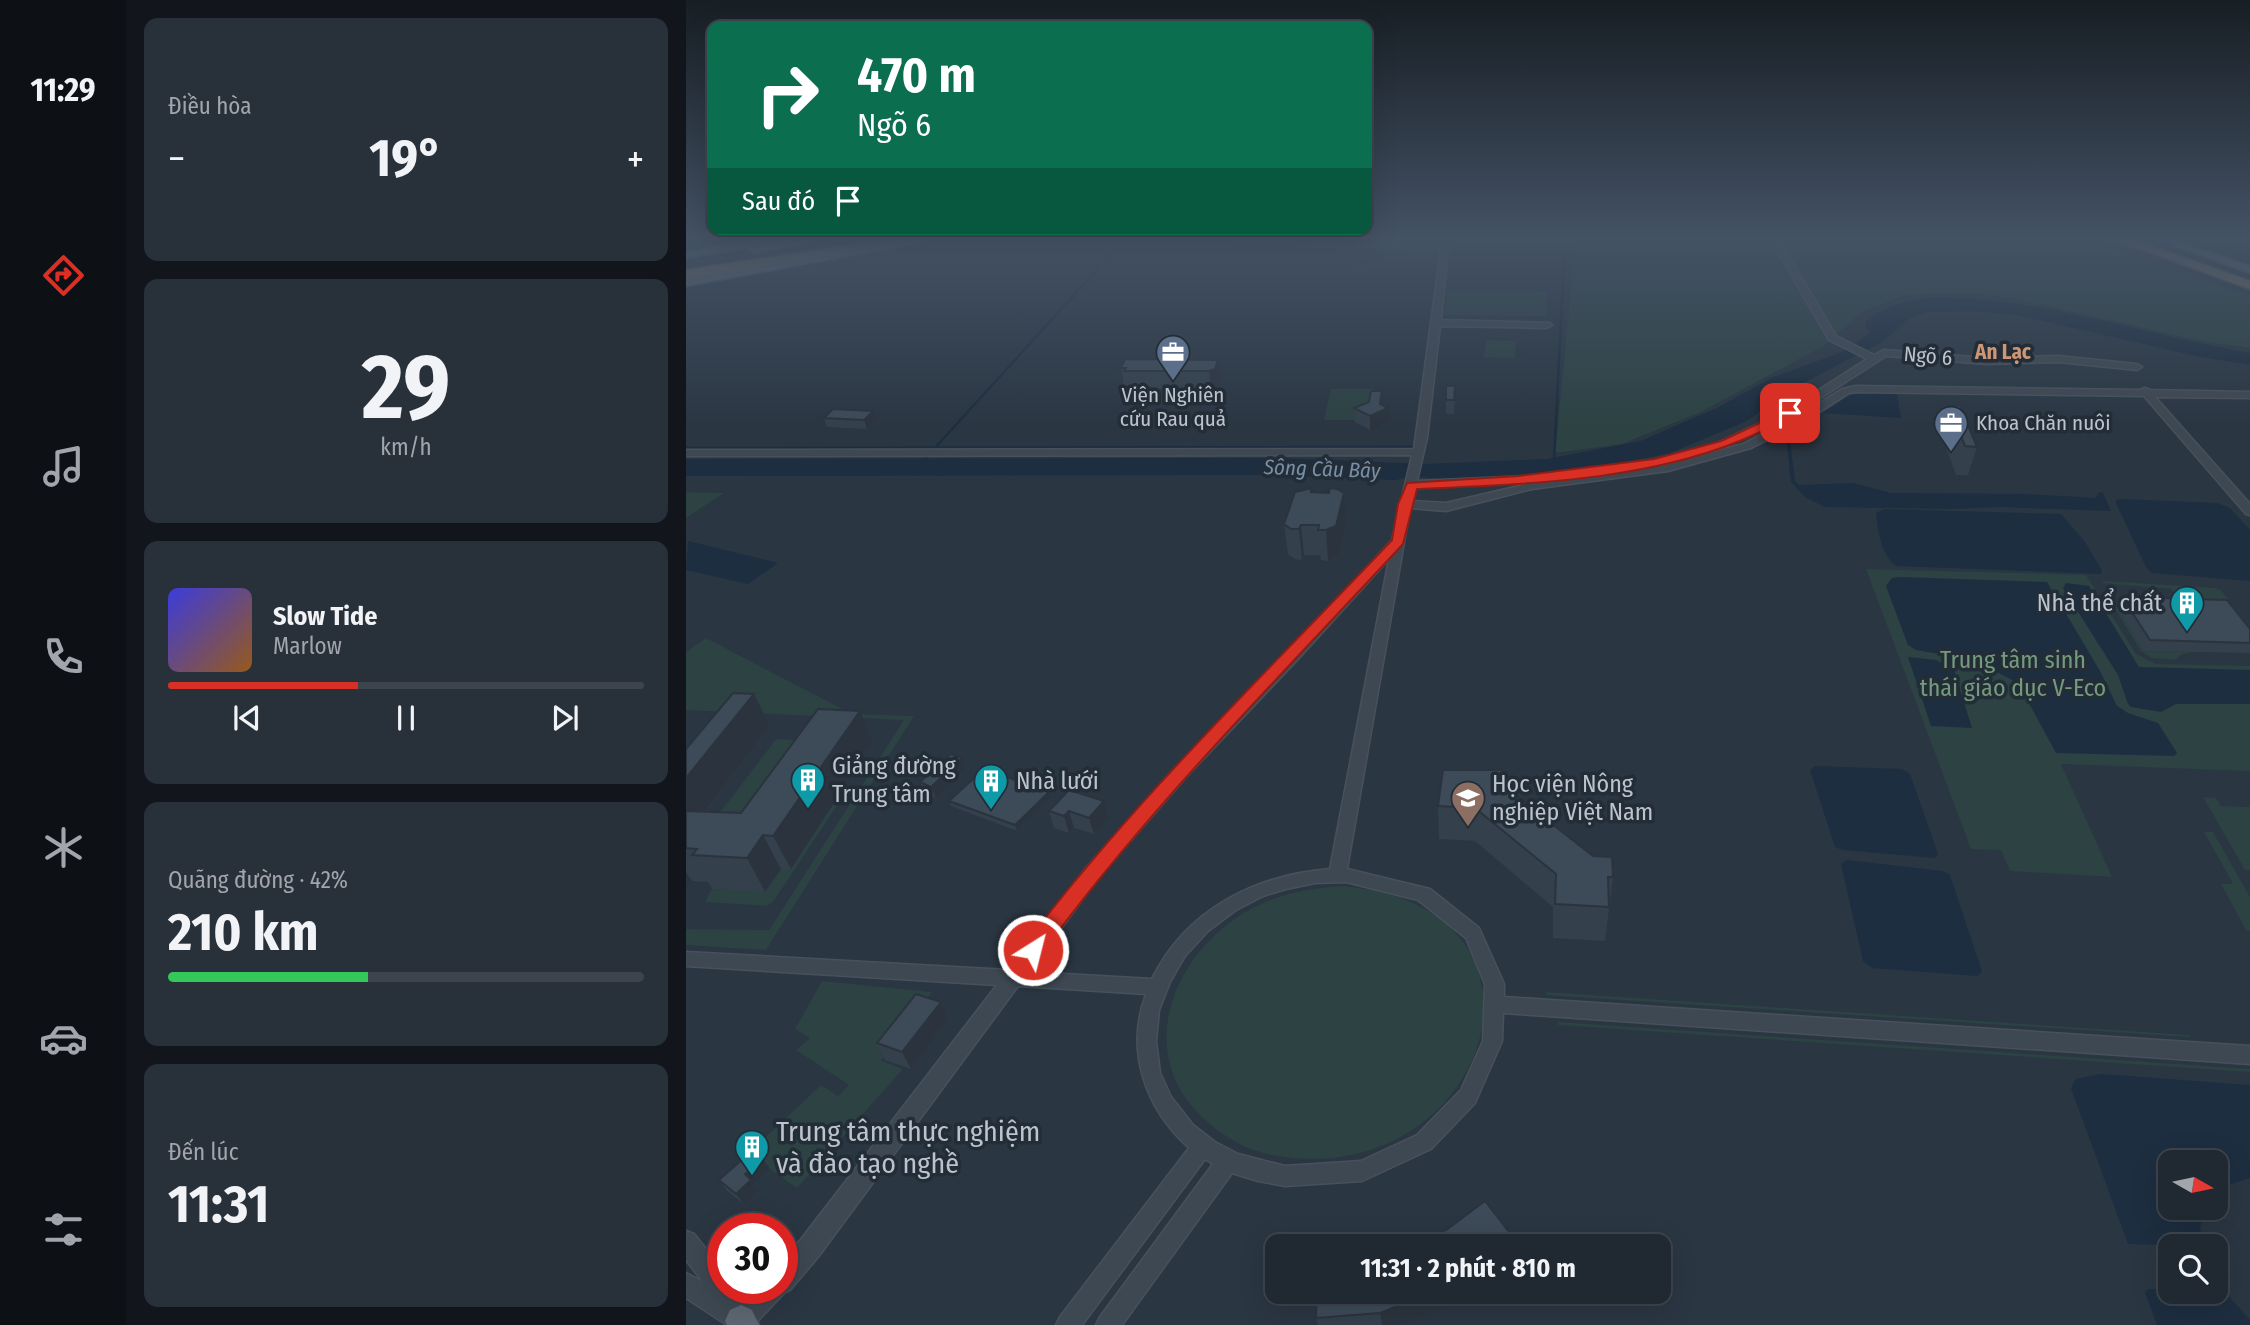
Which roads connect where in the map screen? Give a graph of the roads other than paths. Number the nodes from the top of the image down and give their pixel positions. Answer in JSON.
{"nodes":[{"id":1,"x":1439,"y":302,"type":"edge"},
{"id":2,"x":1811,"y":302,"type":"edge"},
{"id":3,"x":1436,"y":323,"type":"junction"},
{"id":4,"x":1547,"y":325,"type":"dead end"},
{"id":5,"x":1872,"y":358,"type":"junction"},
{"id":6,"x":2137,"y":367,"type":"dead end"},
{"id":7,"x":2145,"y":391,"type":"junction"},
{"id":8,"x":2250,"y":395,"type":"edge"},
{"id":9,"x":686,"y":453,"type":"edge"},
{"id":10,"x":1418,"y":458,"type":"junction"},
{"id":11,"x":1412,"y":484,"type":"junction"},
{"id":12,"x":1405,"y":504,"type":"junction"},
{"id":13,"x":2250,"y":511,"type":"edge"},
{"id":14,"x":1398,"y":541,"type":"junction"},
{"id":15,"x":1337,"y":875,"type":"junction"},
{"id":16,"x":686,"y":959,"type":"edge"},
{"id":17,"x":1012,"y":978,"type":"junction"},
{"id":18,"x":1157,"y":987,"type":"junction"},
{"id":19,"x":1498,"y":1005,"type":"junction"},
{"id":20,"x":2250,"y":1055,"type":"edge"},
{"id":21,"x":1202,"y":1147,"type":"junction"},
{"id":22,"x":1228,"y":1161,"type":"junction"},
{"id":23,"x":686,"y":1242,"type":"edge"},
{"id":24,"x":798,"y":1263,"type":"edge"},
{"id":25,"x":686,"y":1284,"type":"edge"},
{"id":26,"x":760,"y":1304,"type":"edge"},
{"id":27,"x":742,"y":1323,"type":"edge"},
{"id":28,"x":1068,"y":1325,"type":"edge"},
{"id":29,"x":1108,"y":1325,"type":"edge"}],
"edges":[{"from":1,"to":3,"type":"street"},
{"from":2,"to":5,"type":"street"},
{"from":3,"to":4,"type":"street"},
{"from":3,"to":10,"type":"street"},
{"from":5,"to":6,"type":"street","name":"Ngõ 6"},
{"from":5,"to":11,"type":"street","name":"Ngõ 6"},
{"from":7,"to":8,"type":"street"},
{"from":7,"to":12,"type":"street"},
{"from":7,"to":13,"type":"street"},
{"from":9,"to":10,"type":"street"},
{"from":10,"to":11,"type":"street"},
{"from":11,"to":12,"type":"street"},
{"from":12,"to":14,"type":"street"},
{"from":14,"to":15,"type":"street"},
{"from":14,"to":17,"type":"street"},
{"from":15,"to":18,"type":"street"},
{"from":15,"to":19,"type":"street"},
{"from":16,"to":17,"type":"street"},
{"from":17,"to":18,"type":"street"},
{"from":17,"to":24,"type":"street"},
{"from":18,"to":21,"type":"street"},
{"from":19,"to":20,"type":"street"},
{"from":19,"to":22,"type":"street"},
{"from":21,"to":22,"type":"street"},
{"from":21,"to":28,"type":"street"},
{"from":22,"to":29,"type":"street"},
{"from":23,"to":27,"type":"street"},
{"from":25,"to":27,"type":"street"},
{"from":26,"to":27,"type":"street"}]}
